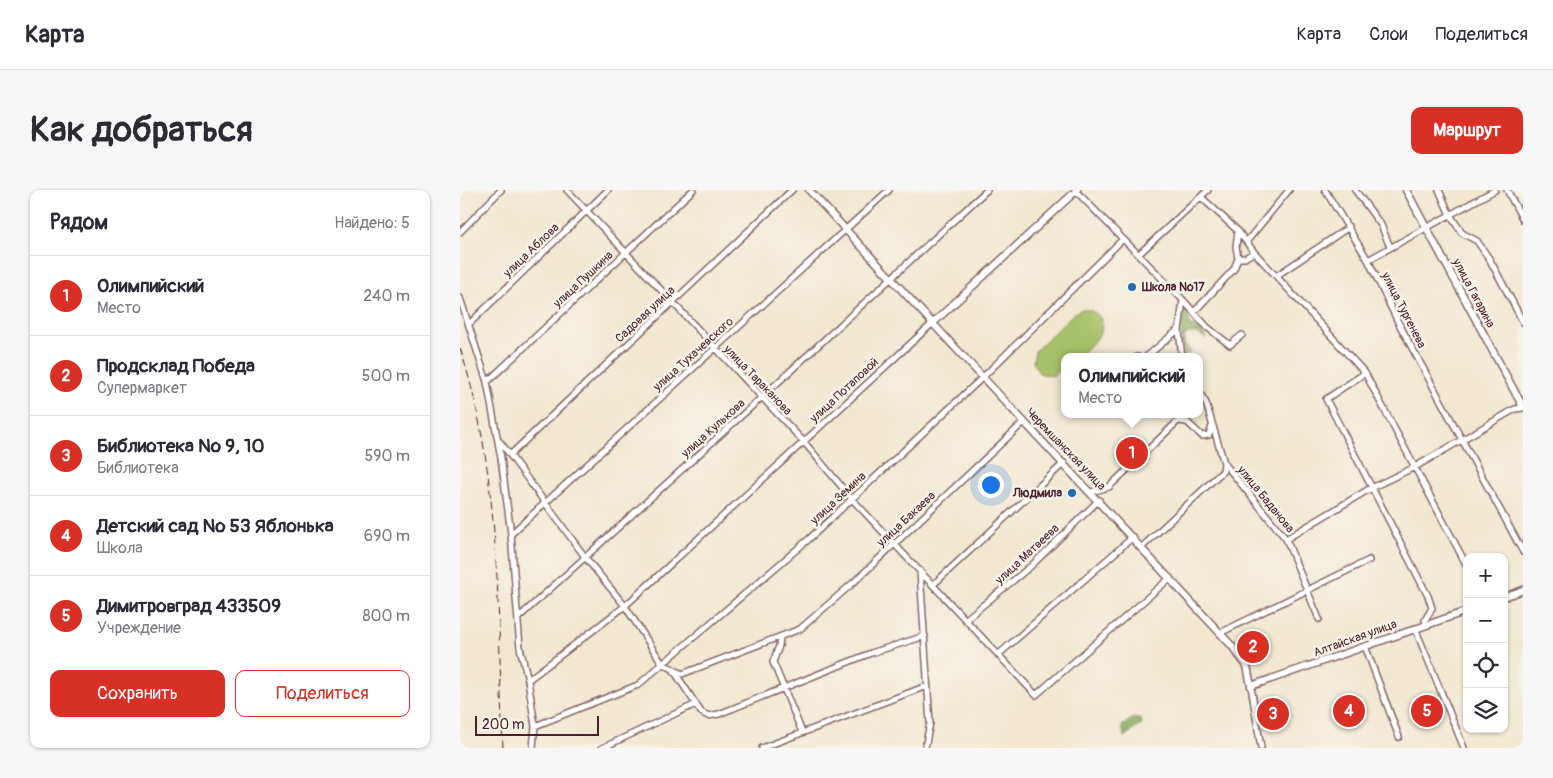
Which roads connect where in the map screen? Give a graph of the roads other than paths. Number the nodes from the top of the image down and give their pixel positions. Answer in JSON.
{"nodes":[{"id":1,"x":501,"y":190,"type":"edge"},
{"id":2,"x":567,"y":190,"type":"edge"},
{"id":3,"x":608,"y":190,"type":"edge"},
{"id":4,"x":692,"y":190,"type":"edge"},
{"id":5,"x":792,"y":190,"type":"edge"},
{"id":6,"x":809,"y":190,"type":"edge"},
{"id":7,"x":889,"y":190,"type":"edge"},
{"id":8,"x":987,"y":190,"type":"edge"},
{"id":9,"x":1076,"y":190,"type":"edge"},
{"id":10,"x":1208,"y":190,"type":"edge"},
{"id":11,"x":1289,"y":190,"type":"edge"},
{"id":12,"x":1325,"y":190,"type":"edge"},
{"id":13,"x":1355,"y":190,"type":"edge"},
{"id":14,"x":1406,"y":190,"type":"edge"},
{"id":15,"x":1439,"y":190,"type":"edge"},
{"id":16,"x":1495,"y":190,"type":"edge"},
{"id":17,"x":1506,"y":190,"type":"edge"},
{"id":18,"x":1201,"y":197,"type":"junction"},
{"id":19,"x":586,"y":210,"type":"junction"},
{"id":20,"x":1450,"y":215,"type":"junction"},
{"id":21,"x":1523,"y":220,"type":"edge"},
{"id":22,"x":1348,"y":227,"type":"junction"},
{"id":23,"x":1427,"y":228,"type":"junction"},
{"id":24,"x":846,"y":229,"type":"junction"},
{"id":25,"x":1238,"y":231,"type":"junction"},
{"id":26,"x":460,"y":232,"type":"edge"},
{"id":27,"x":1123,"y":239,"type":"junction"},
{"id":28,"x":1247,"y":241,"type":"junction"},
{"id":29,"x":1390,"y":247,"type":"junction"},
{"id":30,"x":1254,"y":252,"type":"junction"},
{"id":31,"x":626,"y":253,"type":"junction"},
{"id":32,"x":1139,"y":254,"type":"junction"},
{"id":33,"x":1238,"y":258,"type":"junction"},
{"id":34,"x":1368,"y":260,"type":"junction"},
{"id":35,"x":1276,"y":276,"type":"junction"},
{"id":36,"x":892,"y":278,"type":"junction"},
{"id":37,"x":460,"y":298,"type":"edge"},
{"id":38,"x":1183,"y":300,"type":"junction"},
{"id":39,"x":671,"y":303,"type":"junction"},
{"id":40,"x":1194,"y":312,"type":"junction"},
{"id":41,"x":934,"y":322,"type":"junction"},
{"id":42,"x":1523,"y":322,"type":"edge"},
{"id":43,"x":469,"y":324,"type":"junction"},
{"id":44,"x":1179,"y":328,"type":"junction"},
{"id":45,"x":1242,"y":335,"type":"dead end"},
{"id":46,"x":715,"y":348,"type":"junction"},
{"id":47,"x":1151,"y":353,"type":"edge"},
{"id":48,"x":1182,"y":353,"type":"edge"},
{"id":49,"x":1365,"y":373,"type":"junction"},
{"id":50,"x":982,"y":377,"type":"junction"},
{"id":51,"x":488,"y":382,"type":"junction"},
{"id":52,"x":761,"y":398,"type":"junction"},
{"id":53,"x":1203,"y":398,"type":"edge"},
{"id":54,"x":1522,"y":405,"type":"edge"},
{"id":55,"x":1211,"y":421,"type":"junction"},
{"id":56,"x":1024,"y":422,"type":"junction"},
{"id":57,"x":498,"y":437,"type":"junction"},
{"id":58,"x":1462,"y":441,"type":"junction"},
{"id":59,"x":804,"y":442,"type":"junction"},
{"id":60,"x":511,"y":454,"type":"junction"},
{"id":61,"x":1224,"y":462,"type":"junction"},
{"id":62,"x":1064,"y":463,"type":"junction"},
{"id":63,"x":1416,"y":468,"type":"junction"},
{"id":64,"x":1371,"y":488,"type":"junction"},
{"id":65,"x":1091,"y":492,"type":"junction"},
{"id":66,"x":852,"y":499,"type":"junction"},
{"id":67,"x":1099,"y":500,"type":"junction"},
{"id":68,"x":545,"y":504,"type":"junction"},
{"id":69,"x":511,"y":534,"type":"junction"},
{"id":70,"x":1133,"y":537,"type":"junction"},
{"id":71,"x":1286,"y":539,"type":"junction"},
{"id":72,"x":894,"y":544,"type":"junction"},
{"id":73,"x":1142,"y":547,"type":"junction"},
{"id":74,"x":1523,"y":552,"type":"edge"},
{"id":75,"x":585,"y":557,"type":"junction"},
{"id":76,"x":1463,"y":558,"type":"edge"},
{"id":77,"x":1369,"y":560,"type":"dead end"},
{"id":78,"x":920,"y":571,"type":"junction"},
{"id":79,"x":1170,"y":578,"type":"junction"},
{"id":80,"x":934,"y":584,"type":"junction"},
{"id":81,"x":1523,"y":588,"type":"edge"},
{"id":82,"x":1307,"y":591,"type":"junction"},
{"id":83,"x":1508,"y":595,"type":"edge"},
{"id":84,"x":625,"y":606,"type":"junction"},
{"id":85,"x":1463,"y":612,"type":"edge"},
{"id":86,"x":518,"y":618,"type":"junction"},
{"id":87,"x":966,"y":619,"type":"junction"},
{"id":88,"x":1319,"y":619,"type":"dead end"},
{"id":89,"x":1426,"y":624,"type":"junction"},
{"id":90,"x":1415,"y":628,"type":"junction"},
{"id":91,"x":1220,"y":633,"type":"junction"},
{"id":92,"x":925,"y":636,"type":"junction"},
{"id":93,"x":780,"y":637,"type":"junction"},
{"id":94,"x":1365,"y":646,"type":"junction"},
{"id":95,"x":999,"y":654,"type":"junction"},
{"id":96,"x":662,"y":663,"type":"junction"},
{"id":97,"x":672,"y":669,"type":"junction"},
{"id":98,"x":528,"y":680,"type":"junction"},
{"id":99,"x":928,"y":686,"type":"junction"},
{"id":100,"x":1251,"y":686,"type":"junction"},
{"id":101,"x":783,"y":688,"type":"junction"},
{"id":102,"x":696,"y":704,"type":"junction"},
{"id":103,"x":535,"y":726,"type":"junction"},
{"id":104,"x":802,"y":732,"type":"junction"},
{"id":105,"x":1399,"y":737,"type":"dead end"},
{"id":106,"x":533,"y":748,"type":"edge"},
{"id":107,"x":602,"y":748,"type":"edge"},
{"id":108,"x":762,"y":748,"type":"edge"},
{"id":109,"x":925,"y":748,"type":"edge"},
{"id":110,"x":1262,"y":748,"type":"edge"},
{"id":111,"x":1464,"y":748,"type":"edge"}],
"edges":[{"from":1,"to":26,"type":"street"},
{"from":2,"to":19,"type":"street","name":"улица Тараканова"},
{"from":3,"to":19,"type":"street","name":"улица Аблова"},
{"from":4,"to":31,"type":"street","name":"улица Пушкина"},
{"from":5,"to":39,"type":"street","name":"Садовая улица"},
{"from":6,"to":24,"type":"main road","name":"Черемшанская улица"},
{"from":7,"to":24,"type":"street","name":"улица Тухачевского"},
{"from":8,"to":36,"type":"street","name":"улица Кулькова"},
{"from":9,"to":27,"type":"street"},
{"from":9,"to":41,"type":"main road","name":"улица Потаповой"},
{"from":10,"to":18,"type":"street"},
{"from":11,"to":28,"type":"street"},
{"from":12,"to":22,"type":"street","name":"улица Тургенева"},
{"from":13,"to":29,"type":"street"},
{"from":14,"to":23,"type":"main road","name":"улица Гагарина"},
{"from":15,"to":20,"type":"street"},
{"from":16,"to":20,"type":"street"},
{"from":17,"to":21,"type":"street"},
{"from":18,"to":25,"type":"street"},
{"from":18,"to":32,"type":"street"},
{"from":19,"to":31,"type":"street","name":"улица Тараканова"},
{"from":19,"to":43,"type":"street","name":"улица Аблова"},
{"from":20,"to":23,"type":"street"},
{"from":20,"to":42,"type":"street"},
{"from":22,"to":34,"type":"street","name":"улица Тургенева"},
{"from":22,"to":35,"type":"street"},
{"from":23,"to":29,"type":"street"},
{"from":23,"to":54,"type":"main road","name":"улица Гагарина"},
{"from":24,"to":36,"type":"main road","name":"Черемшанская улица"},
{"from":24,"to":46,"type":"street","name":"улица Тухачевского"},
{"from":25,"to":28,"type":"street"},
{"from":25,"to":33,"type":"street"},
{"from":27,"to":32,"type":"street"},
{"from":27,"to":50,"type":"street","name":"улица Земина"},
{"from":28,"to":30,"type":"street"},
{"from":29,"to":34,"type":"street"},
{"from":30,"to":33,"type":"street"},
{"from":30,"to":35,"type":"street"},
{"from":31,"to":39,"type":"street","name":"улица Тараканова"},
{"from":31,"to":51,"type":"street","name":"улица Пушкина"},
{"from":32,"to":38,"type":"street"},
{"from":33,"to":40,"type":"street"},
{"from":34,"to":58,"type":"street","name":"улица Тургенева"},
{"from":35,"to":49,"type":"street"},
{"from":36,"to":41,"type":"main road","name":"Черемшанская улица"},
{"from":36,"to":52,"type":"street","name":"улица Кулькова"},
{"from":37,"to":43,"type":"street"},
{"from":38,"to":40,"type":"street"},
{"from":38,"to":44,"type":"street"},
{"from":39,"to":46,"type":"street","name":"улица Тараканова"},
{"from":39,"to":60,"type":"street","name":"Садовая улица"},
{"from":40,"to":45,"type":"street"},
{"from":41,"to":50,"type":"main road","name":"Черемшанская улица"},
{"from":41,"to":59,"type":"street","name":"улица Потаповой"},
{"from":43,"to":51,"type":"street"},
{"from":44,"to":47,"type":"street"},
{"from":44,"to":48,"type":"street"},
{"from":46,"to":52,"type":"street","name":"улица Тараканова"},
{"from":46,"to":68,"type":"street","name":"улица Тухачевского"},
{"from":49,"to":63,"type":"street"},
{"from":49,"to":64,"type":"street"},
{"from":50,"to":56,"type":"main road","name":"Черемшанская улица"},
{"from":50,"to":66,"type":"street","name":"улица Земина"},
{"from":51,"to":57,"type":"street"},
{"from":52,"to":59,"type":"street","name":"улица Тараканова"},
{"from":52,"to":75,"type":"street","name":"улица Кулькова"},
{"from":53,"to":55,"type":"street","name":"улица Баданова"},
{"from":54,"to":58,"type":"street"},
{"from":55,"to":61,"type":"street","name":"улица Баданова"},
{"from":55,"to":65,"type":"street"},
{"from":56,"to":62,"type":"main road","name":"Черемшанская улица"},
{"from":56,"to":72,"type":"street","name":"улица Бакаева"},
{"from":57,"to":60,"type":"street"},
{"from":57,"to":69,"type":"street"},
{"from":58,"to":63,"type":"street"},
{"from":58,"to":74,"type":"street","name":"улица Тургенева"},
{"from":59,"to":66,"type":"street","name":"улица Тараканова"},
{"from":59,"to":84,"type":"street","name":"улица Потаповой"},
{"from":60,"to":68,"type":"street"},
{"from":61,"to":71,"type":"street","name":"улица Баданова"},
{"from":61,"to":73,"type":"street"},
{"from":62,"to":65,"type":"main road","name":"Черемшанская улица"},
{"from":62,"to":80,"type":"street"},
{"from":63,"to":64,"type":"street"},
{"from":63,"to":76,"type":"street"},
{"from":64,"to":71,"type":"street"},
{"from":64,"to":89,"type":"street"},
{"from":65,"to":67,"type":"main road","name":"Черемшанская улица"},
{"from":66,"to":72,"type":"street","name":"улица Тараканова"},
{"from":66,"to":96,"type":"street","name":"улица Земина"},
{"from":67,"to":70,"type":"main road","name":"Черемшанская улица"},
{"from":67,"to":87,"type":"street","name":"улица Матвеева"},
{"from":68,"to":69,"type":"street","name":"улица Тухачевского"},
{"from":68,"to":75,"type":"street"},
{"from":69,"to":86,"type":"street"},
{"from":70,"to":73,"type":"main road","name":"Черемшанская улица"},
{"from":70,"to":95,"type":"street"},
{"from":71,"to":82,"type":"street","name":"улица Баданова"},
{"from":72,"to":78,"type":"street","name":"улица Тараканова"},
{"from":72,"to":93,"type":"street","name":"улица Бакаева"},
{"from":73,"to":79,"type":"main road","name":"Черемшанская улица"},
{"from":75,"to":84,"type":"street"},
{"from":75,"to":86,"type":"street","name":"улица Кулькова"},
{"from":77,"to":82,"type":"street"},
{"from":78,"to":80,"type":"street","name":"улица Тараканова"},
{"from":78,"to":92,"type":"street"},
{"from":79,"to":91,"type":"main road","name":"Черемшанская улица"},
{"from":79,"to":95,"type":"street","name":"улица Тараканова"},
{"from":80,"to":87,"type":"street","name":"улица Тараканова"},
{"from":81,"to":83,"type":"main road"},
{"from":82,"to":88,"type":"street","name":"улица Баданова"},
{"from":82,"to":91,"type":"street"},
{"from":84,"to":96,"type":"street"},
{"from":84,"to":98,"type":"street","name":"улица Потаповой"},
{"from":85,"to":89,"type":"main road","name":"Алтайская улица"},
{"from":86,"to":98,"type":"street"},
{"from":87,"to":95,"type":"street","name":"улица Тараканова"},
{"from":89,"to":90,"type":"main road","name":"Алтайская улица"},
{"from":90,"to":94,"type":"main road","name":"Алтайская улица"},
{"from":90,"to":111,"type":"street"},
{"from":91,"to":100,"type":"main road","name":"Черемшанская улица"},
{"from":92,"to":99,"type":"street"},
{"from":92,"to":101,"type":"street"},
{"from":93,"to":97,"type":"street"},
{"from":93,"to":101,"type":"street"},
{"from":94,"to":100,"type":"main road","name":"Алтайская улица"},
{"from":94,"to":105,"type":"street"},
{"from":96,"to":97,"type":"street"},
{"from":96,"to":103,"type":"street","name":"улица Земина"},
{"from":97,"to":102,"type":"street"},
{"from":98,"to":103,"type":"street"},
{"from":99,"to":104,"type":"street"},
{"from":99,"to":109,"type":"street"},
{"from":100,"to":110,"type":"street","name":"Черемшанская улица"},
{"from":101,"to":102,"type":"street"},
{"from":101,"to":104,"type":"street"},
{"from":102,"to":107,"type":"street"},
{"from":103,"to":106,"type":"street"},
{"from":104,"to":108,"type":"street"}]}
